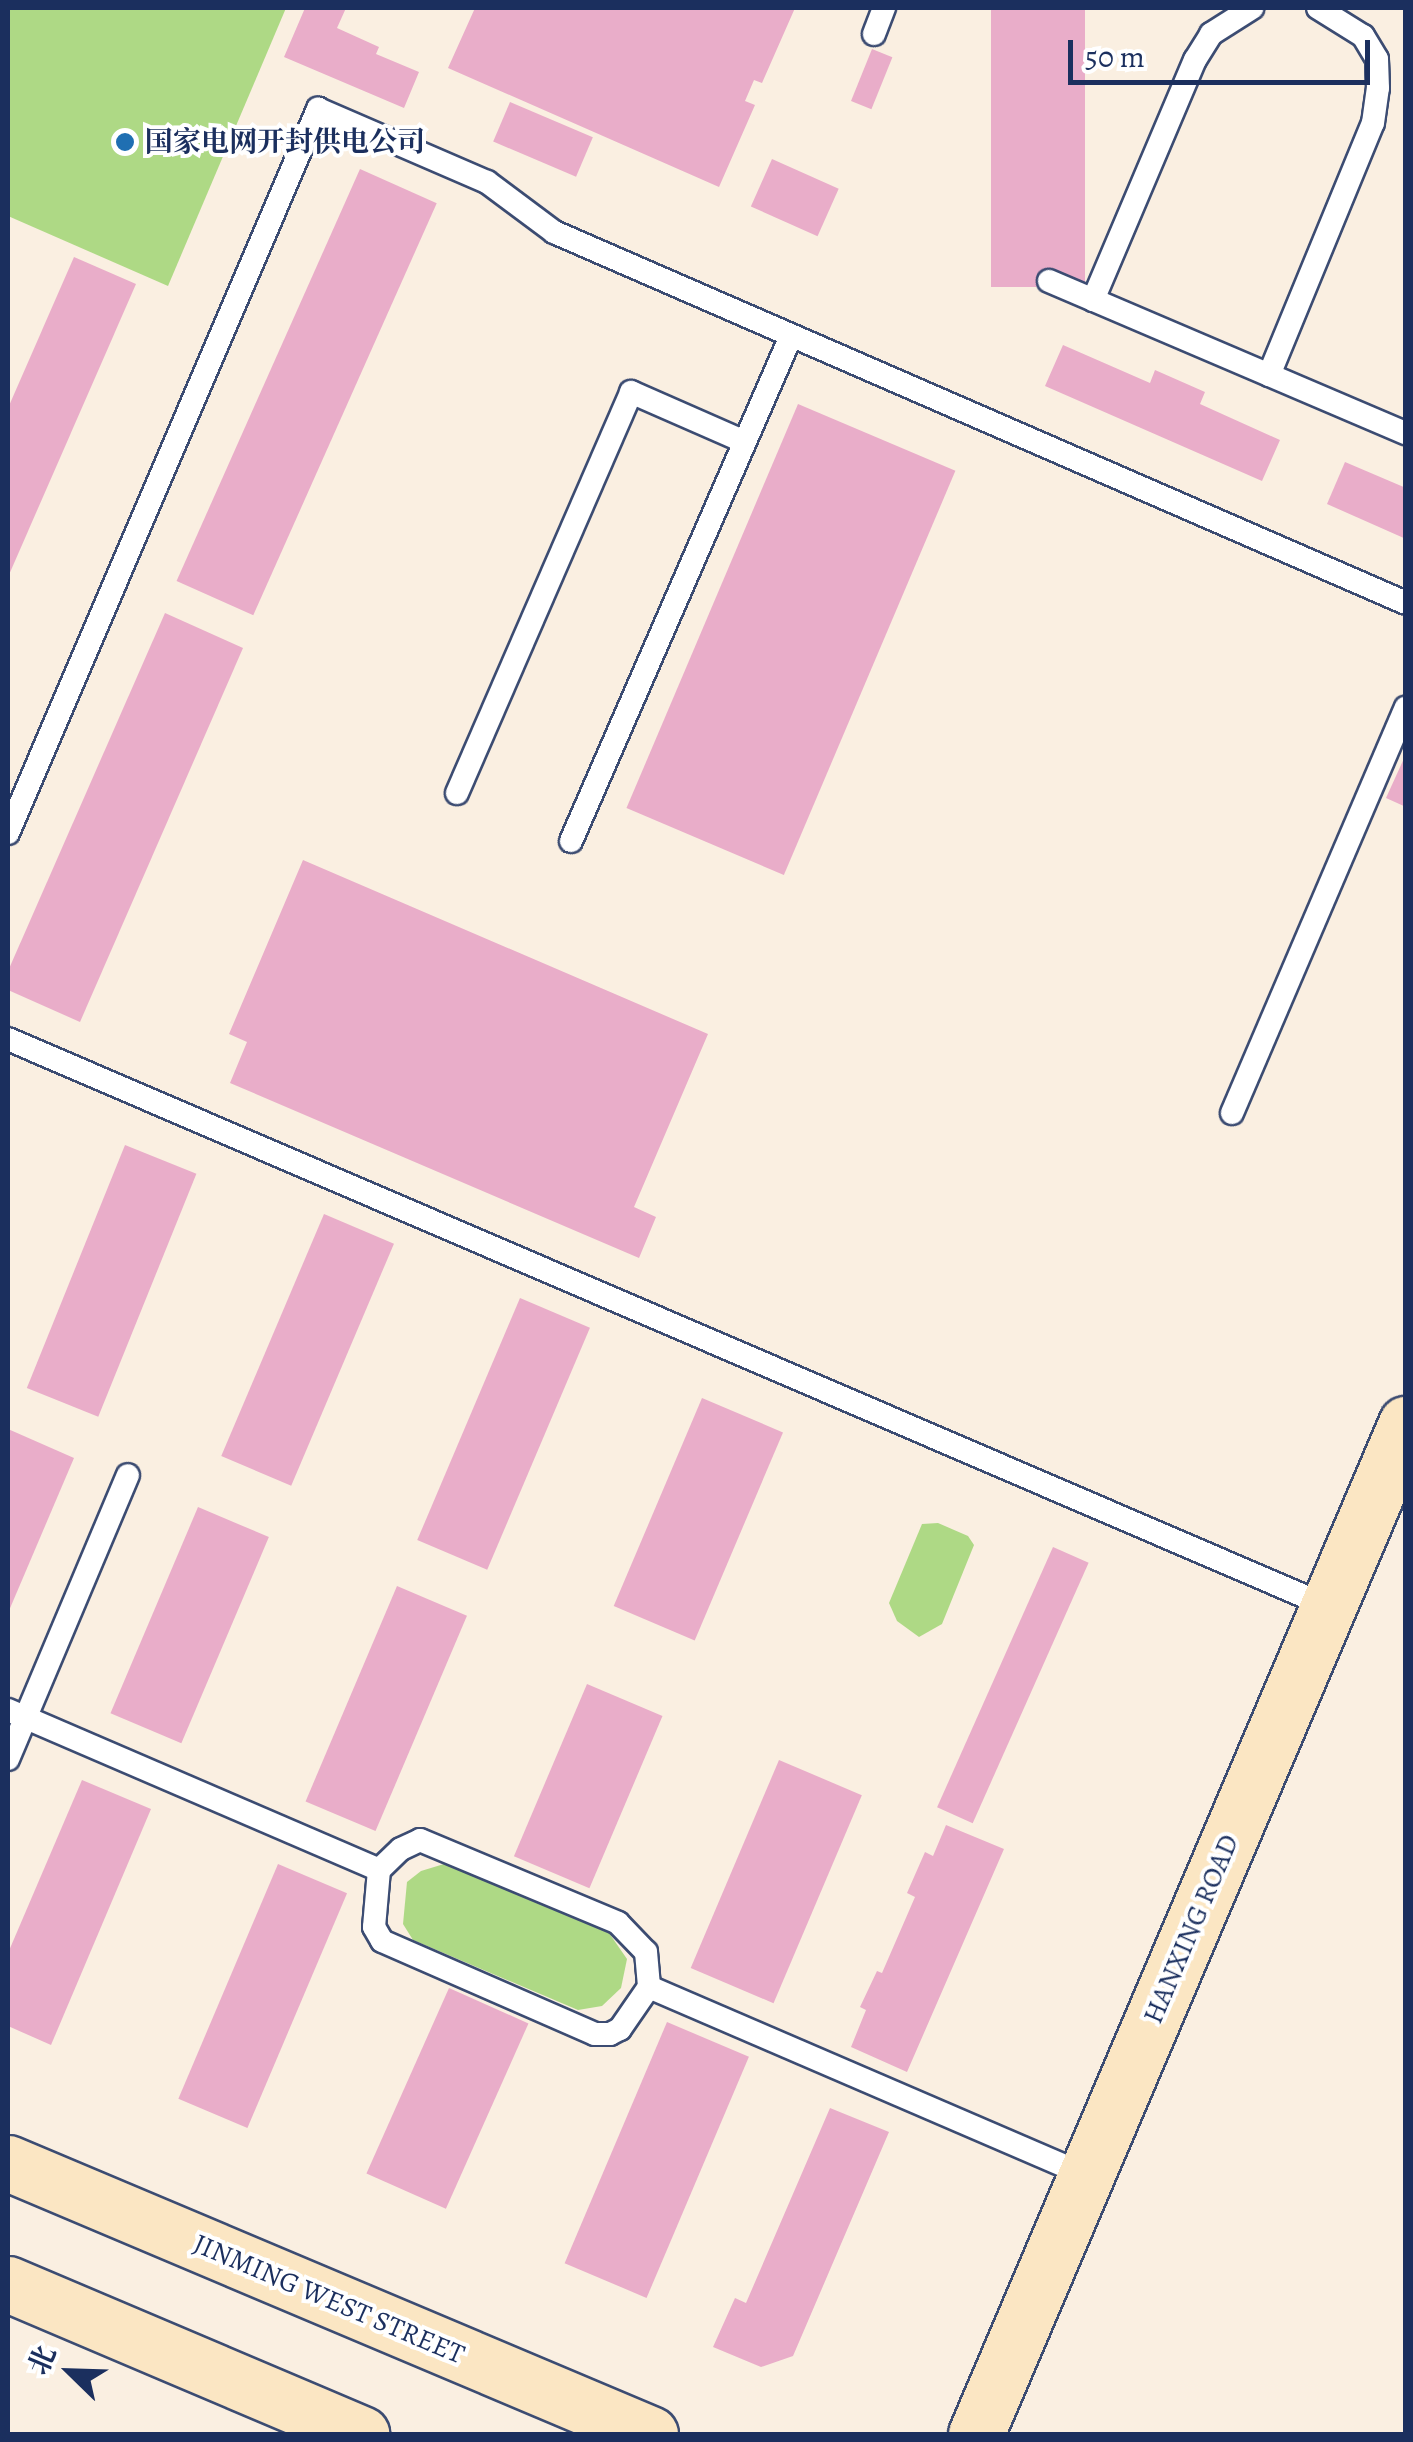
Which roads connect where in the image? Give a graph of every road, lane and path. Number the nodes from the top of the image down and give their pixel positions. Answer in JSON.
{"nodes":[{"id":1,"x":884,"y":8,"type":"edge"},
{"id":2,"x":1252,"y":8,"type":"edge"},
{"id":3,"x":1318,"y":8,"type":"edge"},
{"id":4,"x":874,"y":34,"type":"dead end"},
{"id":5,"x":1050,"y":281,"type":"dead end"},
{"id":6,"x":1094,"y":300,"type":"junction"},
{"id":7,"x":791,"y":336,"type":"junction"},
{"id":8,"x":1269,"y":375,"type":"junction"},
{"id":9,"x":1406,"y":434,"type":"edge"},
{"id":10,"x":745,"y":442,"type":"junction"},
{"id":11,"x":1406,"y":604,"type":"edge"},
{"id":12,"x":1406,"y":708,"type":"edge"},
{"id":13,"x":457,"y":793,"type":"dead end"},
{"id":14,"x":8,"y":833,"type":"edge"},
{"id":15,"x":571,"y":841,"type":"dead end"},
{"id":16,"x":8,"y":1039,"type":"edge"},
{"id":17,"x":1232,"y":1113,"type":"dead end"},
{"id":18,"x":1406,"y":1424,"type":"edge"},
{"id":19,"x":128,"y":1475,"type":"dead end"},
{"id":20,"x":1406,"y":1504,"type":"edge"},
{"id":21,"x":1328,"y":1607,"type":"junction"},
{"id":22,"x":16,"y":1714,"type":"edge"},
{"id":23,"x":8,"y":1758,"type":"edge"},
{"id":24,"x":379,"y":1870,"type":"junction"},
{"id":25,"x":649,"y":1986,"type":"junction"},
{"id":26,"x":8,"y":2162,"type":"edge"},
{"id":27,"x":1086,"y":2175,"type":"junction"},
{"id":28,"x":8,"y":2284,"type":"edge"},
{"id":29,"x":362,"y":2434,"type":"edge"},
{"id":30,"x":650,"y":2434,"type":"edge"},
{"id":31,"x":976,"y":2434,"type":"edge"},
{"id":32,"x":1010,"y":2434,"type":"edge"}],
"edges":[{"from":1,"to":4,"type":"lane"},
{"from":2,"to":6,"type":"lane"},
{"from":3,"to":8,"type":"lane"},
{"from":5,"to":6,"type":"lane"},
{"from":6,"to":8,"type":"lane"},
{"from":7,"to":10,"type":"lane"},
{"from":7,"to":11,"type":"lane"},
{"from":7,"to":14,"type":"lane"},
{"from":8,"to":9,"type":"lane"},
{"from":10,"to":13,"type":"lane"},
{"from":10,"to":15,"type":"lane"},
{"from":12,"to":17,"type":"lane"},
{"from":16,"to":21,"type":"lane"},
{"from":18,"to":21,"type":"street","name":"HANXING ROAD"},
{"from":19,"to":22,"type":"lane"},
{"from":20,"to":32,"type":"street","name":"HANXING ROAD"},
{"from":21,"to":27,"type":"street","name":"HANXING ROAD"},
{"from":22,"to":23,"type":"lane"},
{"from":22,"to":24,"type":"lane"},
{"from":24,"to":25,"type":"lane"},
{"from":24,"to":25,"type":"lane"},
{"from":25,"to":27,"type":"lane"},
{"from":26,"to":30,"type":"street","name":"JINMING WEST STREET"},
{"from":27,"to":31,"type":"street","name":"HANXING ROAD"},
{"from":28,"to":29,"type":"street"}]}
